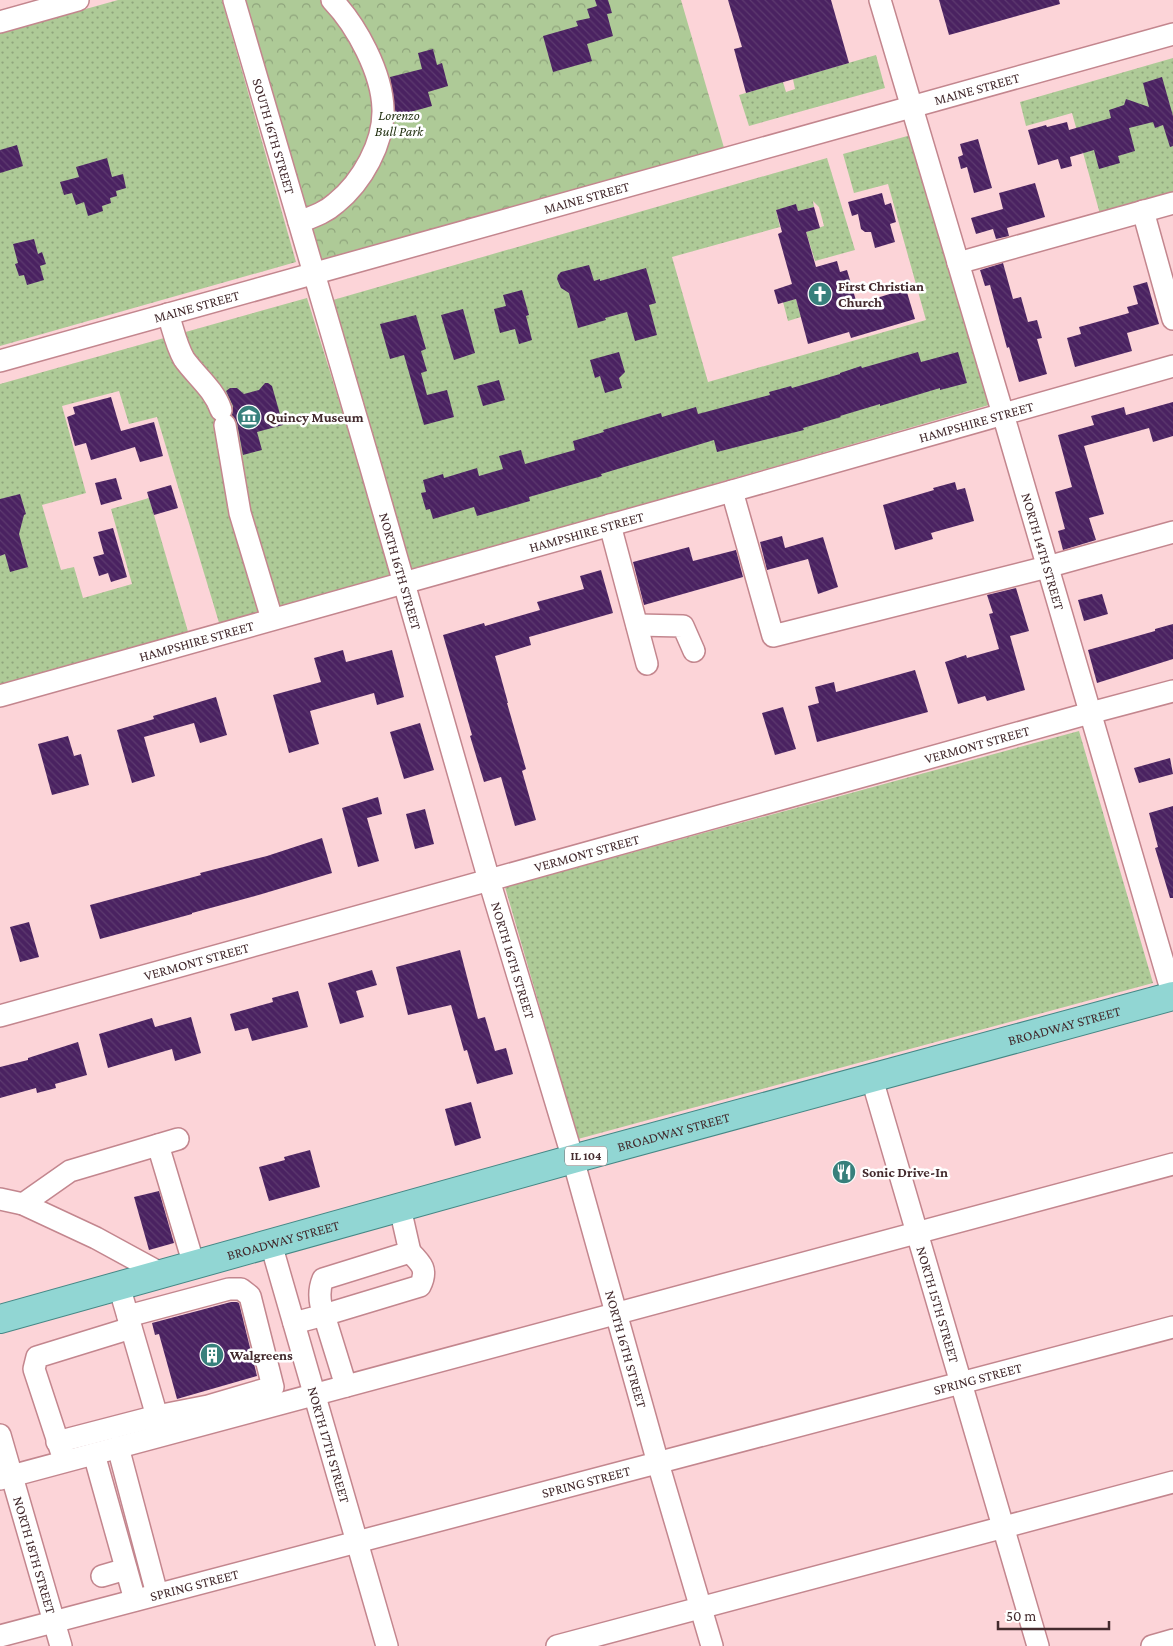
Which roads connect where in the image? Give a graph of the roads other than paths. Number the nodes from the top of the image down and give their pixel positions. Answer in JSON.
{"nodes":[{"id":1,"x":78,"y":0,"type":"edge"},
{"id":2,"x":234,"y":0,"type":"edge"},
{"id":3,"x":332,"y":0,"type":"edge"},
{"id":4,"x":880,"y":0,"type":"edge"},
{"id":5,"x":0,"y":22,"type":"edge"},
{"id":6,"x":1173,"y":34,"type":"edge"},
{"id":7,"x":911,"y":107,"type":"junction"},
{"id":8,"x":1173,"y":203,"type":"edge"},
{"id":9,"x":1143,"y":211,"type":"junction"},
{"id":10,"x":299,"y":222,"type":"junction"},
{"id":11,"x":958,"y":263,"type":"junction"},
{"id":12,"x":314,"y":273,"type":"junction"},
{"id":13,"x":168,"y":314,"type":"junction"},
{"id":14,"x":1173,"y":319,"type":"edge"},
{"id":15,"x":0,"y":361,"type":"edge"},
{"id":16,"x":1173,"y":366,"type":"edge"},
{"id":17,"x":1003,"y":414,"type":"junction"},
{"id":18,"x":732,"y":491,"type":"junction"},
{"id":19,"x":610,"y":525,"type":"junction"},
{"id":20,"x":1173,"y":532,"type":"edge"},
{"id":21,"x":1047,"y":567,"type":"junction"},
{"id":22,"x":404,"y":583,"type":"junction"},
{"id":23,"x":272,"y":619,"type":"junction"},
{"id":24,"x":638,"y":625,"type":"junction"},
{"id":25,"x":694,"y":651,"type":"dead end"},
{"id":26,"x":647,"y":664,"type":"dead end"},
{"id":27,"x":1173,"y":691,"type":"edge"},
{"id":28,"x":0,"y":696,"type":"edge"},
{"id":29,"x":1090,"y":713,"type":"junction"},
{"id":30,"x":489,"y":880,"type":"junction"},
{"id":31,"x":1173,"y":996,"type":"edge"},
{"id":32,"x":0,"y":1016,"type":"edge"},
{"id":33,"x":872,"y":1079,"type":"junction"},
{"id":34,"x":573,"y":1159,"type":"junction"},
{"id":35,"x":1173,"y":1164,"type":"edge"},
{"id":36,"x":0,"y":1199,"type":"edge"},
{"id":37,"x":23,"y":1204,"type":"junction"},
{"id":38,"x":400,"y":1208,"type":"junction"},
{"id":39,"x":917,"y":1232,"type":"junction"},
{"id":40,"x":271,"y":1244,"type":"junction"},
{"id":41,"x":410,"y":1252,"type":"junction"},
{"id":42,"x":194,"y":1265,"type":"junction"},
{"id":43,"x":162,"y":1274,"type":"junction"},
{"id":44,"x":119,"y":1286,"type":"junction"},
{"id":45,"x":284,"y":1287,"type":"junction"},
{"id":46,"x":250,"y":1296,"type":"junction"},
{"id":47,"x":616,"y":1314,"type":"junction"},
{"id":48,"x":324,"y":1315,"type":"junction"},
{"id":49,"x":0,"y":1319,"type":"edge"},
{"id":50,"x":129,"y":1322,"type":"junction"},
{"id":51,"x":294,"y":1323,"type":"junction"},
{"id":52,"x":1173,"y":1327,"type":"edge"},
{"id":53,"x":961,"y":1383,"type":"junction"},
{"id":54,"x":346,"y":1386,"type":"junction"},
{"id":55,"x":314,"y":1394,"type":"junction"},
{"id":56,"x":275,"y":1395,"type":"junction"},
{"id":57,"x":159,"y":1426,"type":"junction"},
{"id":58,"x":0,"y":1435,"type":"edge"},
{"id":59,"x":57,"y":1442,"type":"junction"},
{"id":60,"x":118,"y":1448,"type":"junction"},
{"id":61,"x":94,"y":1454,"type":"junction"},
{"id":62,"x":64,"y":1462,"type":"junction"},
{"id":63,"x":658,"y":1463,"type":"junction"},
{"id":64,"x":5,"y":1469,"type":"edge"},
{"id":65,"x":1173,"y":1482,"type":"edge"},
{"id":66,"x":1003,"y":1527,"type":"junction"},
{"id":67,"x":356,"y":1541,"type":"junction"},
{"id":68,"x":126,"y":1569,"type":"junction"},
{"id":69,"x":102,"y":1576,"type":"dead end"},
{"id":70,"x":157,"y":1594,"type":"junction"},
{"id":71,"x":134,"y":1600,"type":"junction"},
{"id":72,"x":701,"y":1608,"type":"junction"},
{"id":73,"x":54,"y":1621,"type":"junction"},
{"id":74,"x":0,"y":1636,"type":"edge"},
{"id":75,"x":1173,"y":1640,"type":"edge"},
{"id":76,"x":61,"y":1646,"type":"edge"},
{"id":77,"x":387,"y":1646,"type":"edge"},
{"id":78,"x":557,"y":1646,"type":"edge"},
{"id":79,"x":712,"y":1646,"type":"edge"},
{"id":80,"x":1038,"y":1646,"type":"edge"},
{"id":81,"x":1152,"y":1646,"type":"edge"}],
"edges":[{"from":1,"to":5,"type":"street"},
{"from":2,"to":10,"type":"street","name":"SOUTH 16TH STREET"},
{"from":3,"to":10,"type":"street"},
{"from":4,"to":7,"type":"street","name":"NORTH 14TH STREET"},
{"from":6,"to":7,"type":"street","name":"MAINE STREET"},
{"from":7,"to":11,"type":"street","name":"NORTH 14TH STREET"},
{"from":7,"to":12,"type":"street","name":"MAINE STREET"},
{"from":8,"to":9,"type":"street"},
{"from":9,"to":11,"type":"street"},
{"from":9,"to":14,"type":"street"},
{"from":10,"to":12,"type":"street","name":"SOUTH 16TH STREET"},
{"from":11,"to":17,"type":"street","name":"NORTH 14TH STREET"},
{"from":12,"to":13,"type":"street","name":"MAINE STREET"},
{"from":12,"to":22,"type":"street","name":"NORTH 16TH STREET"},
{"from":13,"to":15,"type":"street","name":"MAINE STREET"},
{"from":13,"to":23,"type":"street"},
{"from":16,"to":17,"type":"street","name":"HAMPSHIRE STREET"},
{"from":17,"to":18,"type":"street","name":"HAMPSHIRE STREET"},
{"from":17,"to":21,"type":"street","name":"NORTH 14TH STREET"},
{"from":18,"to":19,"type":"street","name":"HAMPSHIRE STREET"},
{"from":18,"to":21,"type":"street"},
{"from":19,"to":22,"type":"street","name":"HAMPSHIRE STREET"},
{"from":19,"to":24,"type":"street"},
{"from":20,"to":21,"type":"street"},
{"from":21,"to":29,"type":"street","name":"NORTH 14TH STREET"},
{"from":22,"to":23,"type":"street","name":"HAMPSHIRE STREET"},
{"from":22,"to":30,"type":"street","name":"NORTH 16TH STREET"},
{"from":23,"to":28,"type":"street","name":"HAMPSHIRE STREET"},
{"from":24,"to":25,"type":"street"},
{"from":24,"to":26,"type":"street"},
{"from":27,"to":29,"type":"street","name":"VERMONT STREET"},
{"from":29,"to":30,"type":"street","name":"VERMONT STREET"},
{"from":29,"to":31,"type":"street","name":"NORTH 14TH STREET"},
{"from":30,"to":32,"type":"street","name":"VERMONT STREET"},
{"from":30,"to":34,"type":"street","name":"NORTH 16TH STREET"},
{"from":31,"to":33,"type":"main road","name":"BROADWAY STREET","number":"IL 104"},
{"from":33,"to":34,"type":"main road","name":"BROADWAY STREET","number":"IL 104"},
{"from":33,"to":39,"type":"street","name":"NORTH 15TH STREET"},
{"from":34,"to":38,"type":"main road","name":"BROADWAY STREET","number":"IL 104"},
{"from":34,"to":47,"type":"street","name":"NORTH 16TH STREET"},
{"from":35,"to":39,"type":"street"},
{"from":36,"to":37,"type":"street"},
{"from":37,"to":42,"type":"street"},
{"from":37,"to":43,"type":"street"},
{"from":38,"to":40,"type":"main road","name":"BROADWAY STREET","number":"IL 104"},
{"from":38,"to":41,"type":"street"},
{"from":39,"to":47,"type":"street"},
{"from":39,"to":53,"type":"street","name":"NORTH 15TH STREET"},
{"from":40,"to":42,"type":"main road","name":"BROADWAY STREET","number":"IL 104"},
{"from":40,"to":45,"type":"street","name":"NORTH 17TH STREET"},
{"from":41,"to":48,"type":"street"},
{"from":41,"to":48,"type":"street"},
{"from":42,"to":43,"type":"main road","name":"BROADWAY STREET","number":"IL 104"},
{"from":43,"to":44,"type":"main road","name":"BROADWAY STREET","number":"IL 104"},
{"from":44,"to":49,"type":"main road","name":"BROADWAY STREET","number":"IL 104"},
{"from":44,"to":50,"type":"street"},
{"from":45,"to":46,"type":"street"},
{"from":45,"to":51,"type":"street","name":"NORTH 17TH STREET"},
{"from":46,"to":50,"type":"street"},
{"from":46,"to":56,"type":"street"},
{"from":47,"to":54,"type":"street"},
{"from":47,"to":63,"type":"street","name":"NORTH 16TH STREET"},
{"from":48,"to":51,"type":"street"},
{"from":48,"to":54,"type":"street"},
{"from":50,"to":57,"type":"street"},
{"from":50,"to":59,"type":"street"},
{"from":51,"to":55,"type":"street","name":"NORTH 17TH STREET"},
{"from":52,"to":53,"type":"street","name":"SPRING STREET"},
{"from":53,"to":63,"type":"street","name":"SPRING STREET"},
{"from":53,"to":66,"type":"street","name":"NORTH 15TH STREET"},
{"from":54,"to":55,"type":"street"},
{"from":55,"to":56,"type":"street"},
{"from":55,"to":67,"type":"street","name":"NORTH 17TH STREET"},
{"from":56,"to":57,"type":"street"},
{"from":57,"to":59,"type":"street"},
{"from":57,"to":60,"type":"street"},
{"from":58,"to":64,"type":"street","name":"NORTH 18TH STREET"},
{"from":59,"to":62,"type":"street"},
{"from":60,"to":61,"type":"street"},
{"from":60,"to":70,"type":"street"},
{"from":61,"to":62,"type":"street"},
{"from":61,"to":68,"type":"street"},
{"from":62,"to":64,"type":"street"},
{"from":63,"to":67,"type":"street","name":"SPRING STREET"},
{"from":63,"to":72,"type":"street","name":"NORTH 16TH STREET"},
{"from":64,"to":73,"type":"street","name":"NORTH 18TH STREET"},
{"from":65,"to":66,"type":"street"},
{"from":66,"to":72,"type":"street"},
{"from":66,"to":80,"type":"street","name":"NORTH 15TH STREET"},
{"from":67,"to":70,"type":"street","name":"SPRING STREET"},
{"from":67,"to":77,"type":"street","name":"NORTH 17TH STREET"},
{"from":68,"to":69,"type":"street"},
{"from":68,"to":71,"type":"street"},
{"from":70,"to":71,"type":"street","name":"SPRING STREET"},
{"from":71,"to":73,"type":"street","name":"SPRING STREET"},
{"from":72,"to":78,"type":"street"},
{"from":72,"to":79,"type":"street","name":"NORTH 16TH STREET"},
{"from":73,"to":74,"type":"street","name":"SPRING STREET"},
{"from":73,"to":76,"type":"street","name":"NORTH 18TH STREET"},
{"from":75,"to":81,"type":"street"}]}
